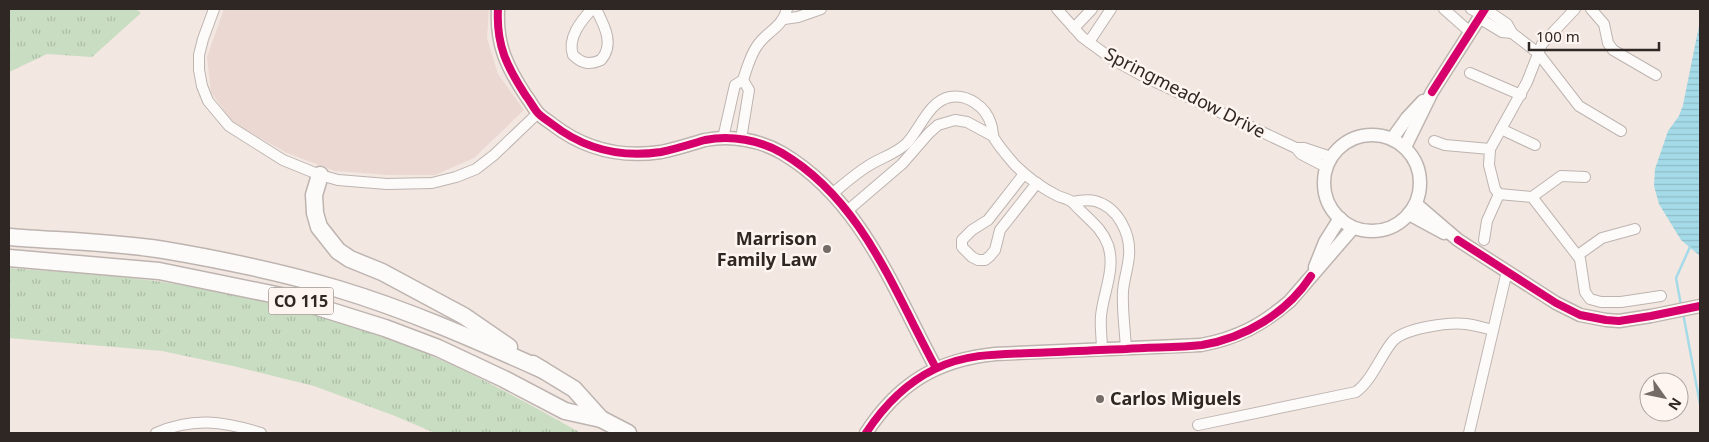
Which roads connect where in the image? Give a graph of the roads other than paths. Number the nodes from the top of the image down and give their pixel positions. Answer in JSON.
{"nodes":[{"id":1,"x":214,"y":9,"type":"edge"},
{"id":2,"x":498,"y":9,"type":"edge"},
{"id":3,"x":594,"y":9,"type":"edge"},
{"id":4,"x":821,"y":9,"type":"edge"},
{"id":5,"x":1057,"y":9,"type":"edge"},
{"id":6,"x":1092,"y":9,"type":"edge"},
{"id":7,"x":1111,"y":9,"type":"edge"},
{"id":8,"x":1444,"y":9,"type":"edge"},
{"id":9,"x":1575,"y":9,"type":"edge"},
{"id":10,"x":1591,"y":9,"type":"edge"},
{"id":11,"x":1480,"y":12,"type":"edge"},
{"id":12,"x":786,"y":14,"type":"edge"},
{"id":13,"x":1074,"y":28,"type":"junction"},
{"id":14,"x":1470,"y":32,"type":"junction"},
{"id":15,"x":1088,"y":42,"type":"junction"},
{"id":16,"x":1538,"y":52,"type":"junction"},
{"id":17,"x":1470,"y":73,"type":"dead end"},
{"id":18,"x":1656,"y":75,"type":"dead end"},
{"id":19,"x":743,"y":80,"type":"junction"},
{"id":20,"x":1432,"y":92,"type":"junction"},
{"id":21,"x":1521,"y":94,"type":"junction"},
{"id":22,"x":538,"y":113,"type":"junction"},
{"id":23,"x":1501,"y":129,"type":"junction"},
{"id":24,"x":1621,"y":131,"type":"dead end"},
{"id":25,"x":993,"y":136,"type":"junction"},
{"id":26,"x":723,"y":138,"type":"junction"},
{"id":27,"x":917,"y":138,"type":"junction"},
{"id":28,"x":741,"y":139,"type":"junction"},
{"id":29,"x":1392,"y":139,"type":"junction"},
{"id":30,"x":1434,"y":141,"type":"dead end"},
{"id":31,"x":1535,"y":145,"type":"dead end"},
{"id":32,"x":1405,"y":147,"type":"junction"},
{"id":33,"x":1490,"y":149,"type":"junction"},
{"id":34,"x":1329,"y":162,"type":"junction"},
{"id":35,"x":1024,"y":174,"type":"junction"},
{"id":36,"x":320,"y":175,"type":"junction"},
{"id":37,"x":1585,"y":177,"type":"dead end"},
{"id":38,"x":1037,"y":183,"type":"junction"},
{"id":39,"x":832,"y":194,"type":"junction"},
{"id":40,"x":1499,"y":194,"type":"junction"},
{"id":41,"x":1532,"y":197,"type":"junction"},
{"id":42,"x":1072,"y":202,"type":"junction"},
{"id":43,"x":1412,"y":209,"type":"junction"},
{"id":44,"x":846,"y":211,"type":"junction"},
{"id":45,"x":1340,"y":218,"type":"junction"},
{"id":46,"x":1353,"y":228,"type":"junction"},
{"id":47,"x":1635,"y":229,"type":"dead end"},
{"id":48,"x":9,"y":237,"type":"edge"},
{"id":49,"x":1484,"y":240,"type":"dead end"},
{"id":50,"x":1578,"y":255,"type":"junction"},
{"id":51,"x":9,"y":258,"type":"edge"},
{"id":52,"x":1507,"y":272,"type":"junction"},
{"id":53,"x":1109,"y":276,"type":"junction"},
{"id":54,"x":1311,"y":276,"type":"junction"},
{"id":55,"x":1125,"y":277,"type":"junction"},
{"id":56,"x":1661,"y":296,"type":"dead end"},
{"id":57,"x":1700,"y":306,"type":"edge"},
{"id":58,"x":1493,"y":330,"type":"junction"},
{"id":59,"x":1126,"y":349,"type":"junction"},
{"id":60,"x":1102,"y":350,"type":"junction"},
{"id":61,"x":936,"y":368,"type":"junction"},
{"id":62,"x":543,"y":370,"type":"junction"},
{"id":63,"x":601,"y":419,"type":"junction"},
{"id":64,"x":1198,"y":425,"type":"dead end"},
{"id":65,"x":156,"y":433,"type":"edge"},
{"id":66,"x":261,"y":433,"type":"edge"},
{"id":67,"x":628,"y":433,"type":"edge"},
{"id":68,"x":866,"y":433,"type":"edge"},
{"id":69,"x":1469,"y":433,"type":"edge"}],
"edges":[{"from":1,"to":36,"type":"street"},
{"from":2,"to":22,"type":"street"},
{"from":3,"to":3,"type":"street"},
{"from":4,"to":12,"type":"street"},
{"from":5,"to":13,"type":"street","name":"Springmeadow Drive"},
{"from":6,"to":13,"type":"street"},
{"from":7,"to":15,"type":"street"},
{"from":8,"to":14,"type":"street"},
{"from":9,"to":16,"type":"street"},
{"from":10,"to":18,"type":"street"},
{"from":11,"to":14,"type":"street"},
{"from":11,"to":16,"type":"street"},
{"from":12,"to":19,"type":"street"},
{"from":13,"to":15,"type":"street","name":"Springmeadow Drive"},
{"from":14,"to":20,"type":"street"},
{"from":15,"to":34,"type":"street","name":"Springmeadow Drive"},
{"from":16,"to":21,"type":"street"},
{"from":16,"to":24,"type":"street"},
{"from":17,"to":21,"type":"street"},
{"from":19,"to":26,"type":"street"},
{"from":19,"to":28,"type":"street"},
{"from":20,"to":29,"type":"street"},
{"from":20,"to":32,"type":"street"},
{"from":21,"to":23,"type":"street"},
{"from":22,"to":26,"type":"street"},
{"from":22,"to":36,"type":"street"},
{"from":23,"to":31,"type":"street"},
{"from":23,"to":33,"type":"street"},
{"from":25,"to":27,"type":"street"},
{"from":25,"to":27,"type":"street"},
{"from":25,"to":35,"type":"street"},
{"from":26,"to":28,"type":"street"},
{"from":27,"to":39,"type":"street"},
{"from":27,"to":44,"type":"street"},
{"from":28,"to":39,"type":"street"},
{"from":29,"to":32,"type":"street"},
{"from":29,"to":34,"type":"street"},
{"from":30,"to":33,"type":"street"},
{"from":32,"to":43,"type":"street"},
{"from":33,"to":40,"type":"street"},
{"from":34,"to":45,"type":"street"},
{"from":35,"to":38,"type":"street"},
{"from":35,"to":38,"type":"street"},
{"from":36,"to":62,"type":"highway"},
{"from":37,"to":41,"type":"street"},
{"from":38,"to":42,"type":"street"},
{"from":39,"to":44,"type":"street"},
{"from":40,"to":41,"type":"street"},
{"from":40,"to":49,"type":"street"},
{"from":41,"to":50,"type":"street"},
{"from":42,"to":53,"type":"street"},
{"from":42,"to":55,"type":"street"},
{"from":43,"to":46,"type":"street"},
{"from":43,"to":52,"type":"street"},
{"from":44,"to":61,"type":"street"},
{"from":45,"to":46,"type":"street"},
{"from":45,"to":54,"type":"street"},
{"from":46,"to":54,"type":"street"},
{"from":47,"to":50,"type":"street"},
{"from":48,"to":62,"type":"highway","number":"CO 115"},
{"from":50,"to":56,"type":"street"},
{"from":51,"to":63,"type":"highway","number":"CO 115"},
{"from":52,"to":57,"type":"street"},
{"from":52,"to":58,"type":"street"},
{"from":53,"to":55,"type":"street"},
{"from":53,"to":60,"type":"street"},
{"from":54,"to":59,"type":"street"},
{"from":55,"to":59,"type":"street"},
{"from":58,"to":64,"type":"street"},
{"from":58,"to":69,"type":"street"},
{"from":59,"to":60,"type":"street"},
{"from":60,"to":61,"type":"street"},
{"from":61,"to":68,"type":"street"},
{"from":62,"to":63,"type":"highway","number":"CO 115"},
{"from":63,"to":67,"type":"highway","number":"CO 115"},
{"from":65,"to":66,"type":"street"}]}
